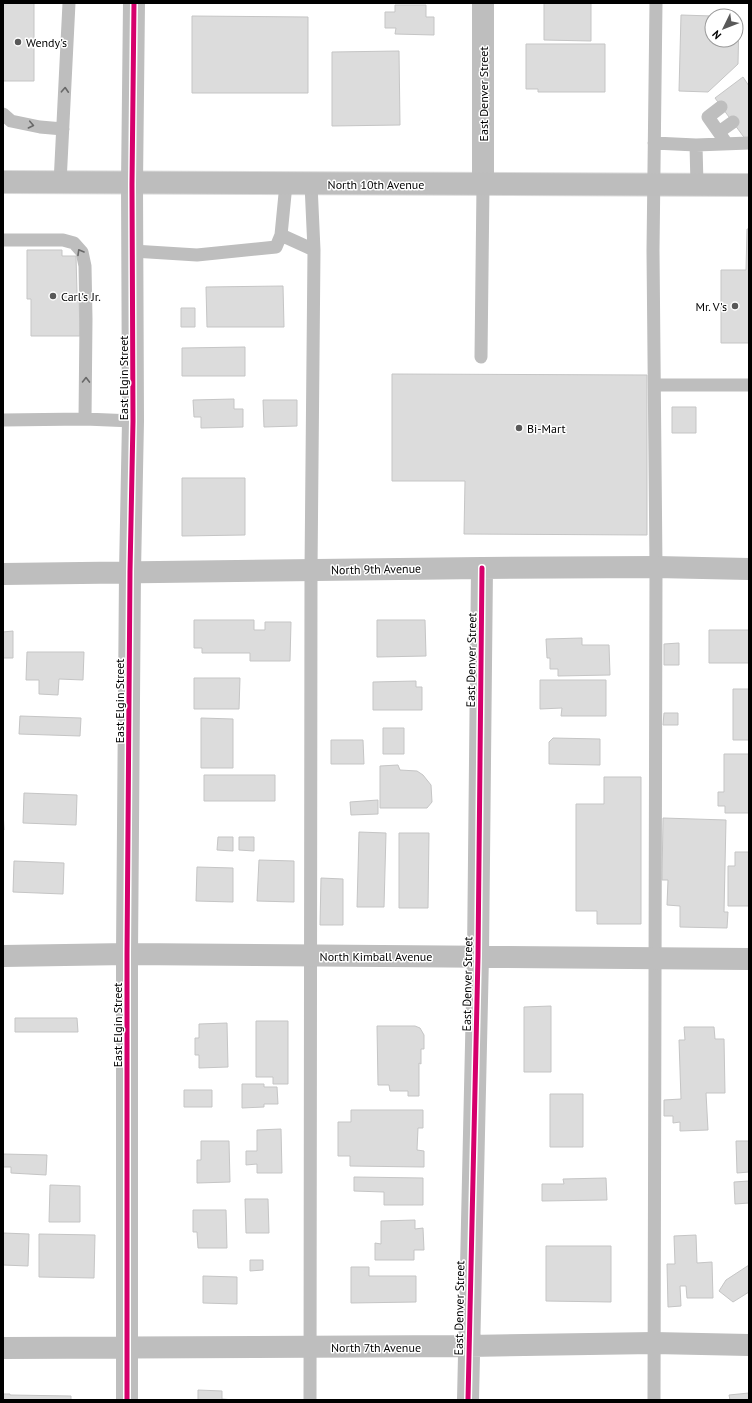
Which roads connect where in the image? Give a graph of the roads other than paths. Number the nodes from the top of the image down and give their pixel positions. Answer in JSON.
{"nodes":[{"id":1,"x":69,"y":3,"type":"edge"},
{"id":2,"x":134,"y":3,"type":"edge"},
{"id":3,"x":482,"y":3,"type":"edge"},
{"id":4,"x":656,"y":3,"type":"edge"},
{"id":5,"x":721,"y":107,"type":"dead end"},
{"id":6,"x":3,"y":114,"type":"edge"},
{"id":7,"x":733,"y":122,"type":"dead end"},
{"id":8,"x":63,"y":129,"type":"junction"},
{"id":9,"x":719,"y":132,"type":"junction"},
{"id":10,"x":654,"y":143,"type":"junction"},
{"id":11,"x":696,"y":144,"type":"junction"},
{"id":12,"x":727,"y":144,"type":"junction"},
{"id":13,"x":749,"y":144,"type":"edge"},
{"id":14,"x":3,"y":182,"type":"edge"},
{"id":15,"x":60,"y":183,"type":"junction"},
{"id":16,"x":132,"y":184,"type":"junction"},
{"id":17,"x":286,"y":184,"type":"junction"},
{"id":18,"x":311,"y":184,"type":"junction"},
{"id":19,"x":654,"y":184,"type":"junction"},
{"id":20,"x":484,"y":185,"type":"junction"},
{"id":21,"x":697,"y":185,"type":"junction"},
{"id":22,"x":749,"y":185,"type":"edge"},
{"id":23,"x":281,"y":235,"type":"junction"},
{"id":24,"x":3,"y":240,"type":"edge"},
{"id":25,"x":314,"y":250,"type":"junction"},
{"id":26,"x":132,"y":251,"type":"junction"},
{"id":27,"x":481,"y":357,"type":"dead end"},
{"id":28,"x":655,"y":385,"type":"junction"},
{"id":29,"x":749,"y":385,"type":"edge"},
{"id":30,"x":85,"y":419,"type":"junction"},
{"id":31,"x":3,"y":420,"type":"edge"},
{"id":32,"x":133,"y":421,"type":"junction"},
{"id":33,"x":656,"y":567,"type":"junction"},
{"id":34,"x":482,"y":568,"type":"junction"},
{"id":35,"x":749,"y":569,"type":"edge"},
{"id":36,"x":311,"y":570,"type":"junction"},
{"id":37,"x":130,"y":572,"type":"junction"},
{"id":38,"x":3,"y":574,"type":"edge"},
{"id":39,"x":127,"y":954,"type":"junction"},
{"id":40,"x":311,"y":955,"type":"junction"},
{"id":41,"x":3,"y":956,"type":"edge"},
{"id":42,"x":478,"y":956,"type":"junction"},
{"id":43,"x":656,"y":958,"type":"junction"},
{"id":44,"x":749,"y":959,"type":"edge"},
{"id":45,"x":654,"y":1344,"type":"junction"},
{"id":46,"x":749,"y":1345,"type":"edge"},
{"id":47,"x":468,"y":1346,"type":"junction"},
{"id":48,"x":127,"y":1347,"type":"junction"},
{"id":49,"x":310,"y":1347,"type":"junction"},
{"id":50,"x":3,"y":1348,"type":"edge"},
{"id":51,"x":127,"y":1400,"type":"edge"},
{"id":52,"x":310,"y":1400,"type":"edge"},
{"id":53,"x":468,"y":1400,"type":"edge"},
{"id":54,"x":654,"y":1400,"type":"edge"}],
"edges":[{"from":8,"to":1,"type":"lane","one_way":true},
{"from":2,"to":16,"type":"street","name":"East Elgin Street"},
{"from":3,"to":20,"type":"street","name":"East Denver Street"},
{"from":4,"to":10,"type":"lane"},
{"from":5,"to":9,"type":"lane"},
{"from":6,"to":8,"type":"lane","one_way":true},
{"from":7,"to":9,"type":"lane"},
{"from":8,"to":15,"type":"lane"},
{"from":9,"to":12,"type":"lane"},
{"from":10,"to":11,"type":"lane"},
{"from":10,"to":19,"type":"lane"},
{"from":11,"to":12,"type":"lane"},
{"from":11,"to":21,"type":"lane"},
{"from":12,"to":13,"type":"lane"},
{"from":14,"to":15,"type":"main road","name":"North 10th Avenue"},
{"from":15,"to":16,"type":"main road","name":"North 10th Avenue"},
{"from":16,"to":17,"type":"main road","name":"North 10th Avenue"},
{"from":16,"to":26,"type":"street","name":"East Elgin Street"},
{"from":17,"to":18,"type":"main road","name":"North 10th Avenue"},
{"from":17,"to":23,"type":"lane"},
{"from":18,"to":20,"type":"main road","name":"North 10th Avenue"},
{"from":18,"to":25,"type":"lane"},
{"from":19,"to":20,"type":"main road","name":"North 10th Avenue"},
{"from":19,"to":21,"type":"main road","name":"North 10th Avenue"},
{"from":19,"to":28,"type":"lane"},
{"from":20,"to":27,"type":"lane"},
{"from":21,"to":22,"type":"main road","name":"North 10th Avenue"},
{"from":23,"to":25,"type":"lane"},
{"from":23,"to":26,"type":"lane"},
{"from":30,"to":24,"type":"lane","one_way":true},
{"from":25,"to":36,"type":"lane"},
{"from":26,"to":32,"type":"street","name":"East Elgin Street"},
{"from":28,"to":29,"type":"lane"},
{"from":28,"to":33,"type":"lane"},
{"from":30,"to":31,"type":"lane"},
{"from":30,"to":32,"type":"lane"},
{"from":32,"to":37,"type":"street","name":"East Elgin Street"},
{"from":33,"to":34,"type":"street","name":"North 9th Avenue"},
{"from":33,"to":35,"type":"street","name":"North 9th Avenue"},
{"from":33,"to":43,"type":"lane"},
{"from":34,"to":36,"type":"street","name":"North 9th Avenue"},
{"from":34,"to":42,"type":"street","name":"East Denver Street"},
{"from":36,"to":37,"type":"street","name":"North 9th Avenue"},
{"from":36,"to":40,"type":"lane"},
{"from":37,"to":38,"type":"street","name":"North 9th Avenue"},
{"from":37,"to":39,"type":"street","name":"East Elgin Street"},
{"from":39,"to":40,"type":"street","name":"North Kimball Avenue"},
{"from":39,"to":41,"type":"street","name":"North Kimball Avenue"},
{"from":39,"to":48,"type":"street","name":"East Elgin Street"},
{"from":40,"to":42,"type":"street","name":"North Kimball Avenue"},
{"from":40,"to":49,"type":"lane"},
{"from":42,"to":43,"type":"street","name":"North Kimball Avenue"},
{"from":42,"to":47,"type":"street","name":"East Denver Street"},
{"from":43,"to":44,"type":"street","name":"North Kimball Avenue"},
{"from":43,"to":45,"type":"lane"},
{"from":45,"to":46,"type":"street","name":"North 7th Avenue"},
{"from":45,"to":47,"type":"street","name":"North 7th Avenue"},
{"from":45,"to":54,"type":"lane"},
{"from":47,"to":49,"type":"street","name":"North 7th Avenue"},
{"from":47,"to":53,"type":"street","name":"East Denver Street"},
{"from":48,"to":49,"type":"street","name":"North 7th Avenue"},
{"from":48,"to":50,"type":"street","name":"North 7th Avenue"},
{"from":48,"to":51,"type":"street","name":"East Elgin Street"},
{"from":49,"to":52,"type":"lane"}]}
